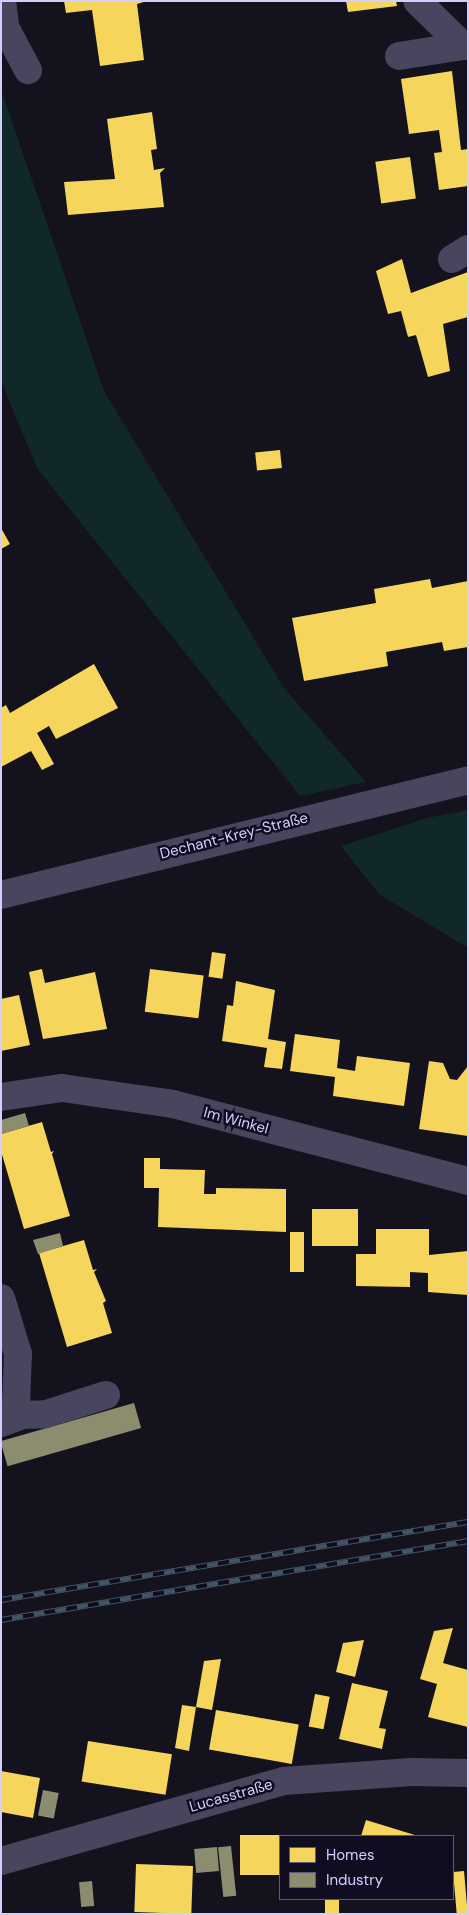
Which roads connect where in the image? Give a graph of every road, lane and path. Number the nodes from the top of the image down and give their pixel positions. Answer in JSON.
{"nodes":[{"id":1,"x":2,"y":1,"type":"edge"},
{"id":2,"x":417,"y":1,"type":"edge"},
{"id":3,"x":466,"y":45,"type":"edge"},
{"id":4,"x":398,"y":56,"type":"dead end"},
{"id":5,"x":28,"y":70,"type":"dead end"},
{"id":6,"x":468,"y":780,"type":"edge"},
{"id":7,"x":1,"y":895,"type":"edge"},
{"id":8,"x":1,"y":1097,"type":"edge"},
{"id":9,"x":468,"y":1181,"type":"edge"},
{"id":10,"x":1,"y":1298,"type":"edge"},
{"id":11,"x":106,"y":1396,"type":"dead end"},
{"id":12,"x":12,"y":1419,"type":"edge"},
{"id":13,"x":468,"y":1773,"type":"edge"},
{"id":14,"x":1,"y":1861,"type":"edge"}],
"edges":[{"from":1,"to":5,"type":"street"},
{"from":2,"to":3,"type":"street"},
{"from":3,"to":4,"type":"street"},
{"from":6,"to":7,"type":"street","name":"Dechant-Krey-Straße"},
{"from":8,"to":9,"type":"street","name":"Im Winkel"},
{"from":10,"to":12,"type":"street"},
{"from":11,"to":12,"type":"street"},
{"from":13,"to":14,"type":"street","name":"Lucasstraße"}]}
